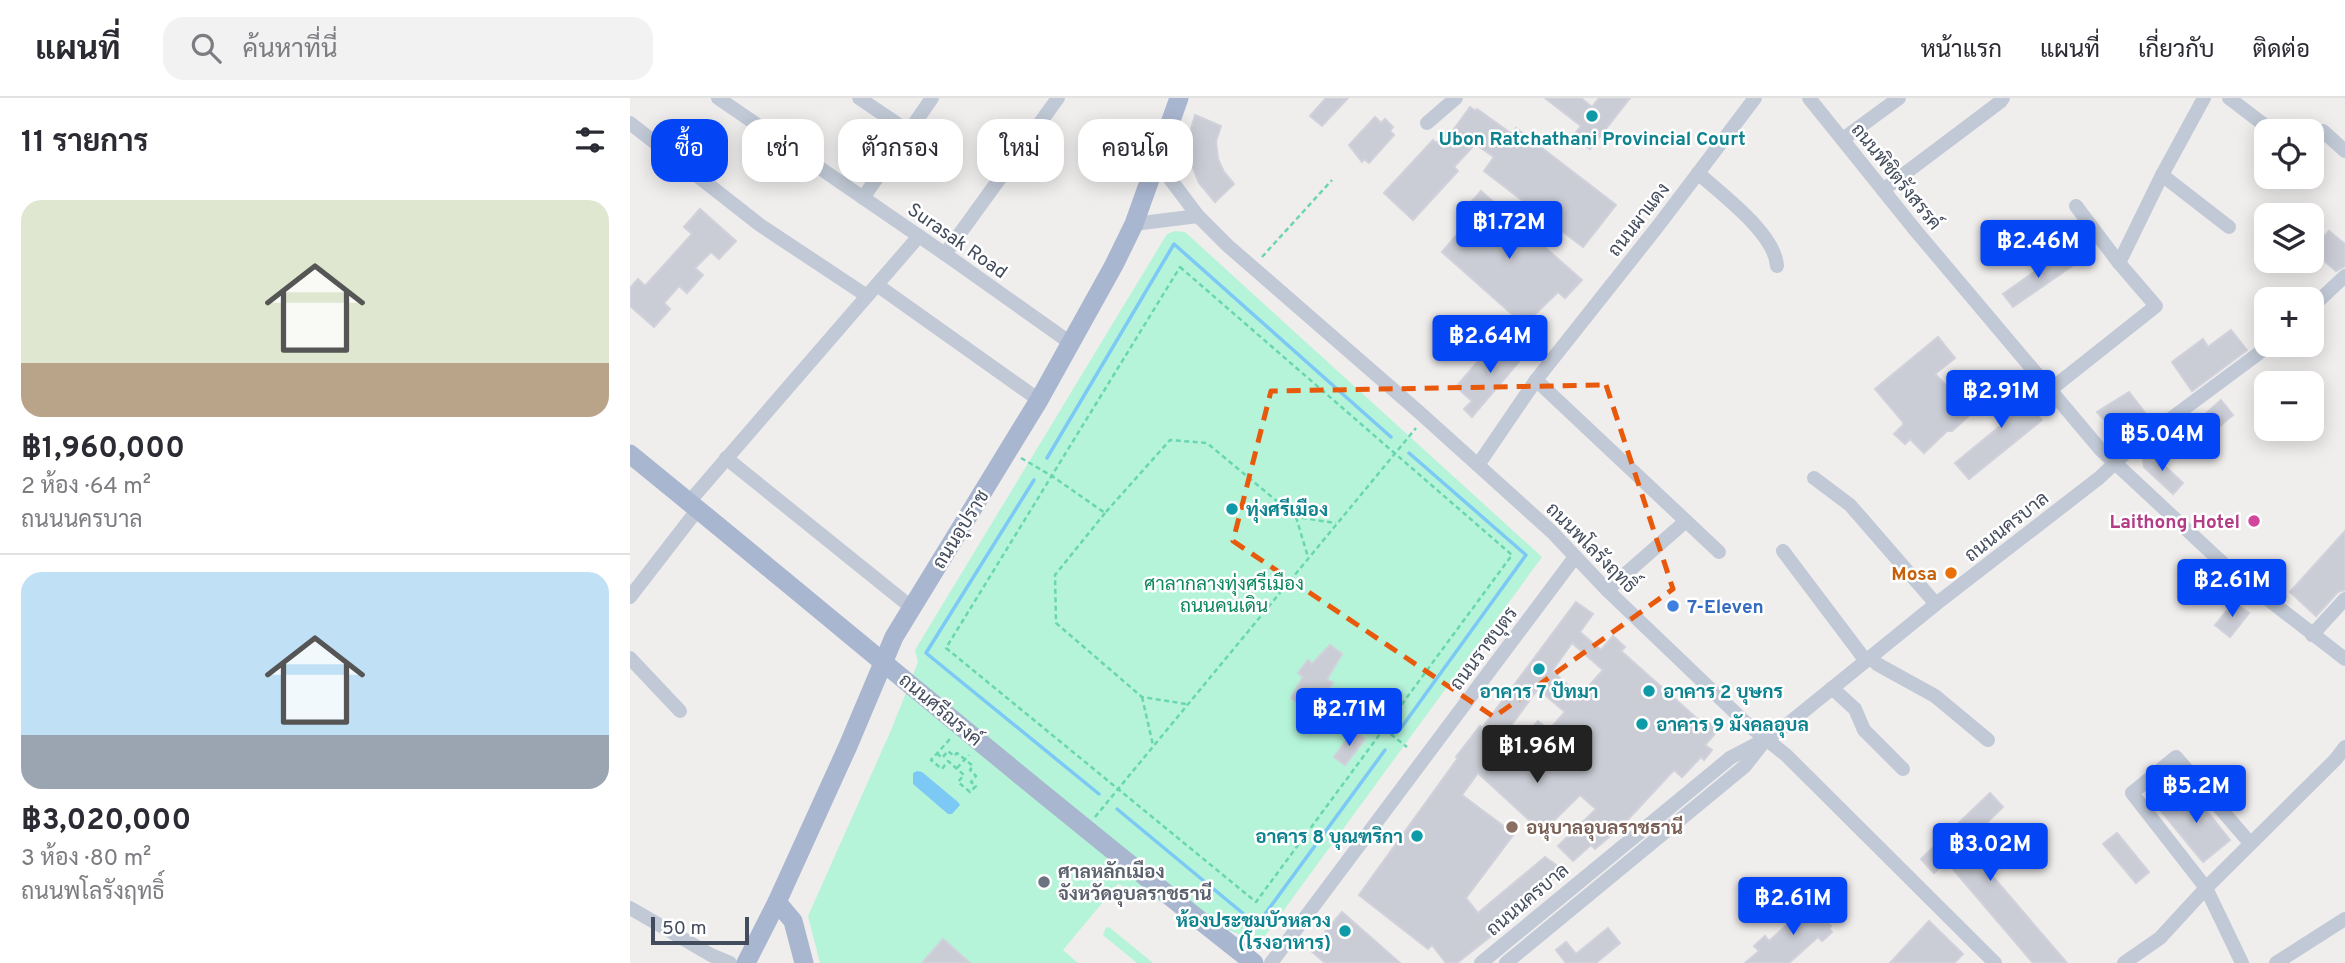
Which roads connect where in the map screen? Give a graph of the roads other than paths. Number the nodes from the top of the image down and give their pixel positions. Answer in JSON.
{"nodes":[{"id":1,"x":718,"y":98,"type":"edge"},
{"id":2,"x":859,"y":98,"type":"edge"},
{"id":3,"x":932,"y":98,"type":"edge"},
{"id":4,"x":1058,"y":98,"type":"edge"},
{"id":5,"x":1180,"y":98,"type":"edge"},
{"id":6,"x":1456,"y":98,"type":"edge"},
{"id":7,"x":1755,"y":98,"type":"edge"},
{"id":8,"x":1809,"y":98,"type":"edge"},
{"id":9,"x":1899,"y":98,"type":"edge"},
{"id":10,"x":2003,"y":98,"type":"edge"},
{"id":11,"x":2204,"y":98,"type":"edge"},
{"id":12,"x":2228,"y":98,"type":"edge"},
{"id":13,"x":890,"y":119,"type":"edge"},
{"id":14,"x":917,"y":119,"type":"edge"},
{"id":15,"x":1173,"y":119,"type":"edge"},
{"id":16,"x":2256,"y":119,"type":"edge"},
{"id":17,"x":630,"y":123,"type":"edge"},
{"id":18,"x":1427,"y":123,"type":"dead end"},
{"id":19,"x":2324,"y":132,"type":"edge"},
{"id":20,"x":1843,"y":139,"type":"junction"},
{"id":21,"x":2345,"y":151,"type":"edge"},
{"id":22,"x":1698,"y":173,"type":"junction"},
{"id":23,"x":2162,"y":175,"type":"junction"},
{"id":24,"x":874,"y":182,"type":"edge"},
{"id":25,"x":1151,"y":182,"type":"edge"},
{"id":26,"x":1173,"y":182,"type":"edge"},
{"id":27,"x":1883,"y":190,"type":"junction"},
{"id":28,"x":863,"y":198,"type":"junction"},
{"id":29,"x":2076,"y":206,"type":"dead end"},
{"id":30,"x":1199,"y":216,"type":"junction"},
{"id":31,"x":1134,"y":224,"type":"junction"},
{"id":32,"x":2229,"y":227,"type":"dead end"},
{"id":33,"x":919,"y":236,"type":"junction"},
{"id":34,"x":945,"y":254,"type":"junction"},
{"id":35,"x":2119,"y":263,"type":"junction"},
{"id":36,"x":1777,"y":266,"type":"dead end"},
{"id":37,"x":2345,"y":276,"type":"edge"},
{"id":38,"x":872,"y":291,"type":"junction"},
{"id":39,"x":2324,"y":296,"type":"edge"},
{"id":40,"x":1072,"y":344,"type":"junction"},
{"id":41,"x":2254,"y":357,"type":"edge"},
{"id":42,"x":1536,"y":380,"type":"junction"},
{"id":43,"x":2050,"y":390,"type":"junction"},
{"id":44,"x":1039,"y":400,"type":"junction"},
{"id":45,"x":630,"y":454,"type":"edge"},
{"id":46,"x":726,"y":458,"type":"junction"},
{"id":47,"x":2114,"y":463,"type":"junction"},
{"id":48,"x":1478,"y":465,"type":"junction"},
{"id":49,"x":1814,"y":478,"type":"dead end"},
{"id":50,"x":694,"y":506,"type":"junction"},
{"id":51,"x":1686,"y":521,"type":"junction"},
{"id":52,"x":1783,"y":551,"type":"dead end"},
{"id":53,"x":1719,"y":552,"type":"dead end"},
{"id":54,"x":1575,"y":558,"type":"junction"},
{"id":55,"x":1607,"y":590,"type":"junction"},
{"id":56,"x":630,"y":597,"type":"edge"},
{"id":57,"x":2345,"y":599,"type":"edge"},
{"id":58,"x":1936,"y":604,"type":"junction"},
{"id":59,"x":911,"y":607,"type":"junction"},
{"id":60,"x":2312,"y":635,"type":"junction"},
{"id":61,"x":630,"y":657,"type":"edge"},
{"id":62,"x":1869,"y":659,"type":"junction"},
{"id":63,"x":2345,"y":659,"type":"edge"},
{"id":64,"x":884,"y":661,"type":"junction"},
{"id":65,"x":1832,"y":688,"type":"junction"},
{"id":66,"x":680,"y":711,"type":"dead end"},
{"id":67,"x":1766,"y":740,"type":"junction"},
{"id":68,"x":1988,"y":740,"type":"dead end"},
{"id":69,"x":2345,"y":747,"type":"edge"},
{"id":70,"x":1903,"y":769,"type":"dead end"},
{"id":71,"x":2250,"y":843,"type":"junction"},
{"id":72,"x":1591,"y":871,"type":"junction"},
{"id":73,"x":1600,"y":884,"type":"junction"},
{"id":74,"x":2206,"y":888,"type":"junction"},
{"id":75,"x":777,"y":902,"type":"junction"},
{"id":76,"x":630,"y":908,"type":"edge"},
{"id":77,"x":2345,"y":919,"type":"edge"},
{"id":78,"x":730,"y":963,"type":"edge"},
{"id":79,"x":746,"y":963,"type":"edge"},
{"id":80,"x":804,"y":963,"type":"edge"},
{"id":81,"x":1254,"y":963,"type":"edge"},
{"id":82,"x":1272,"y":963,"type":"edge"},
{"id":83,"x":1481,"y":963,"type":"edge"},
{"id":84,"x":1506,"y":963,"type":"edge"},
{"id":85,"x":1995,"y":963,"type":"edge"},
{"id":86,"x":2124,"y":963,"type":"edge"},
{"id":87,"x":2242,"y":963,"type":"edge"},
{"id":88,"x":2276,"y":963,"type":"edge"}],
"edges":[{"from":1,"to":28,"type":"street","name":"Surasak Road"},
{"from":2,"to":13,"type":"street"},
{"from":3,"to":14,"type":"street"},
{"from":4,"to":34,"type":"street"},
{"from":5,"to":15,"type":"main road","name":"ถนนอุปราช"},
{"from":6,"to":18,"type":"street"},
{"from":7,"to":22,"type":"street","name":"ถนนผาแดง"},
{"from":8,"to":20,"type":"street","name":"ถนนพิชิตรังสรรค์"},
{"from":9,"to":20,"type":"street"},
{"from":10,"to":27,"type":"street"},
{"from":11,"to":23,"type":"street"},
{"from":12,"to":16,"type":"street"},
{"from":17,"to":38,"type":"street"},
{"from":19,"to":21,"type":"street"},
{"from":20,"to":27,"type":"street","name":"ถนนพิชิตรังสรรค์"},
{"from":22,"to":36,"type":"street"},
{"from":22,"to":42,"type":"street","name":"ถนนผาแดง"},
{"from":23,"to":32,"type":"street"},
{"from":23,"to":35,"type":"street"},
{"from":24,"to":28,"type":"street"},
{"from":25,"to":31,"type":"main road","name":"ถนนอุปราช"},
{"from":26,"to":30,"type":"street","name":"ถนนพโลรังฤทธิ์"},
{"from":27,"to":43,"type":"street","name":"ถนนพิชิตรังสรรค์"},
{"from":28,"to":33,"type":"street","name":"Surasak Road"},
{"from":29,"to":35,"type":"street"},
{"from":30,"to":31,"type":"street"},
{"from":30,"to":48,"type":"street","name":"ถนนพโลรังฤทธิ์"},
{"from":31,"to":40,"type":"main road","name":"ถนนอุปราช"},
{"from":33,"to":34,"type":"street","name":"Surasak Road"},
{"from":33,"to":38,"type":"street"},
{"from":34,"to":40,"type":"street","name":"Surasak Road"},
{"from":35,"to":43,"type":"street"},
{"from":37,"to":39,"type":"street"},
{"from":38,"to":44,"type":"street"},
{"from":38,"to":46,"type":"street"},
{"from":40,"to":44,"type":"main road","name":"ถนนอุปราช"},
{"from":41,"to":47,"type":"street","name":"ถนนนครบาล"},
{"from":42,"to":48,"type":"street","name":"ถนนผาแดง"},
{"from":42,"to":51,"type":"street"},
{"from":43,"to":47,"type":"street","name":"ถนนพิชิตรังสรรค์"},
{"from":44,"to":59,"type":"main road","name":"ถนนอุปราช"},
{"from":45,"to":50,"type":"main road","name":"ถนนศรีณรงค์"},
{"from":46,"to":50,"type":"street"},
{"from":46,"to":59,"type":"street"},
{"from":47,"to":58,"type":"street","name":"ถนนนครบาล"},
{"from":47,"to":60,"type":"street","name":"ถนนพิชิตรังสรรค์"},
{"from":48,"to":54,"type":"street","name":"ถนนพโลรังฤทธิ์"},
{"from":49,"to":58,"type":"street"},
{"from":50,"to":56,"type":"street"},
{"from":50,"to":64,"type":"main road","name":"ถนนศรีณรงค์"},
{"from":51,"to":53,"type":"street"},
{"from":51,"to":55,"type":"street"},
{"from":52,"to":62,"type":"street"},
{"from":54,"to":55,"type":"street","name":"ถนนพโลรังฤทธิ์"},
{"from":54,"to":82,"type":"street","name":"ถนนราชบุตร"},
{"from":55,"to":67,"type":"street","name":"ถนนพโลรังฤทธิ์"},
{"from":57,"to":60,"type":"street"},
{"from":58,"to":62,"type":"street","name":"ถนนนครบาล"},
{"from":59,"to":64,"type":"main road","name":"ถนนอุปราช"},
{"from":60,"to":63,"type":"street","name":"ถนนพิชิตรังสรรค์"},
{"from":61,"to":66,"type":"street"},
{"from":62,"to":65,"type":"street","name":"ถนนนครบาล"},
{"from":62,"to":68,"type":"street"},
{"from":64,"to":75,"type":"main road","name":"ถนนอุปราช"},
{"from":64,"to":81,"type":"main road","name":"ถนนศรีณรงค์"},
{"from":65,"to":67,"type":"street","name":"ถนนนครบาล"},
{"from":65,"to":70,"type":"street"},
{"from":67,"to":72,"type":"street","name":"ถนนนครบาล"},
{"from":67,"to":73,"type":"street","name":"ถนนนครบาล"},
{"from":67,"to":85,"type":"street","name":"ถนนพโลรังฤทธิ์"},
{"from":69,"to":71,"type":"street"},
{"from":71,"to":74,"type":"street"},
{"from":71,"to":74,"type":"street"},
{"from":72,"to":73,"type":"street"},
{"from":72,"to":83,"type":"street","name":"ถนนนครบาล"},
{"from":73,"to":84,"type":"street","name":"ถนนนครบาล"},
{"from":74,"to":86,"type":"street"},
{"from":74,"to":87,"type":"street"},
{"from":75,"to":79,"type":"main road","name":"ถนนอุปราช"},
{"from":75,"to":80,"type":"main road"},
{"from":76,"to":78,"type":"street"},
{"from":77,"to":88,"type":"street"}]}
